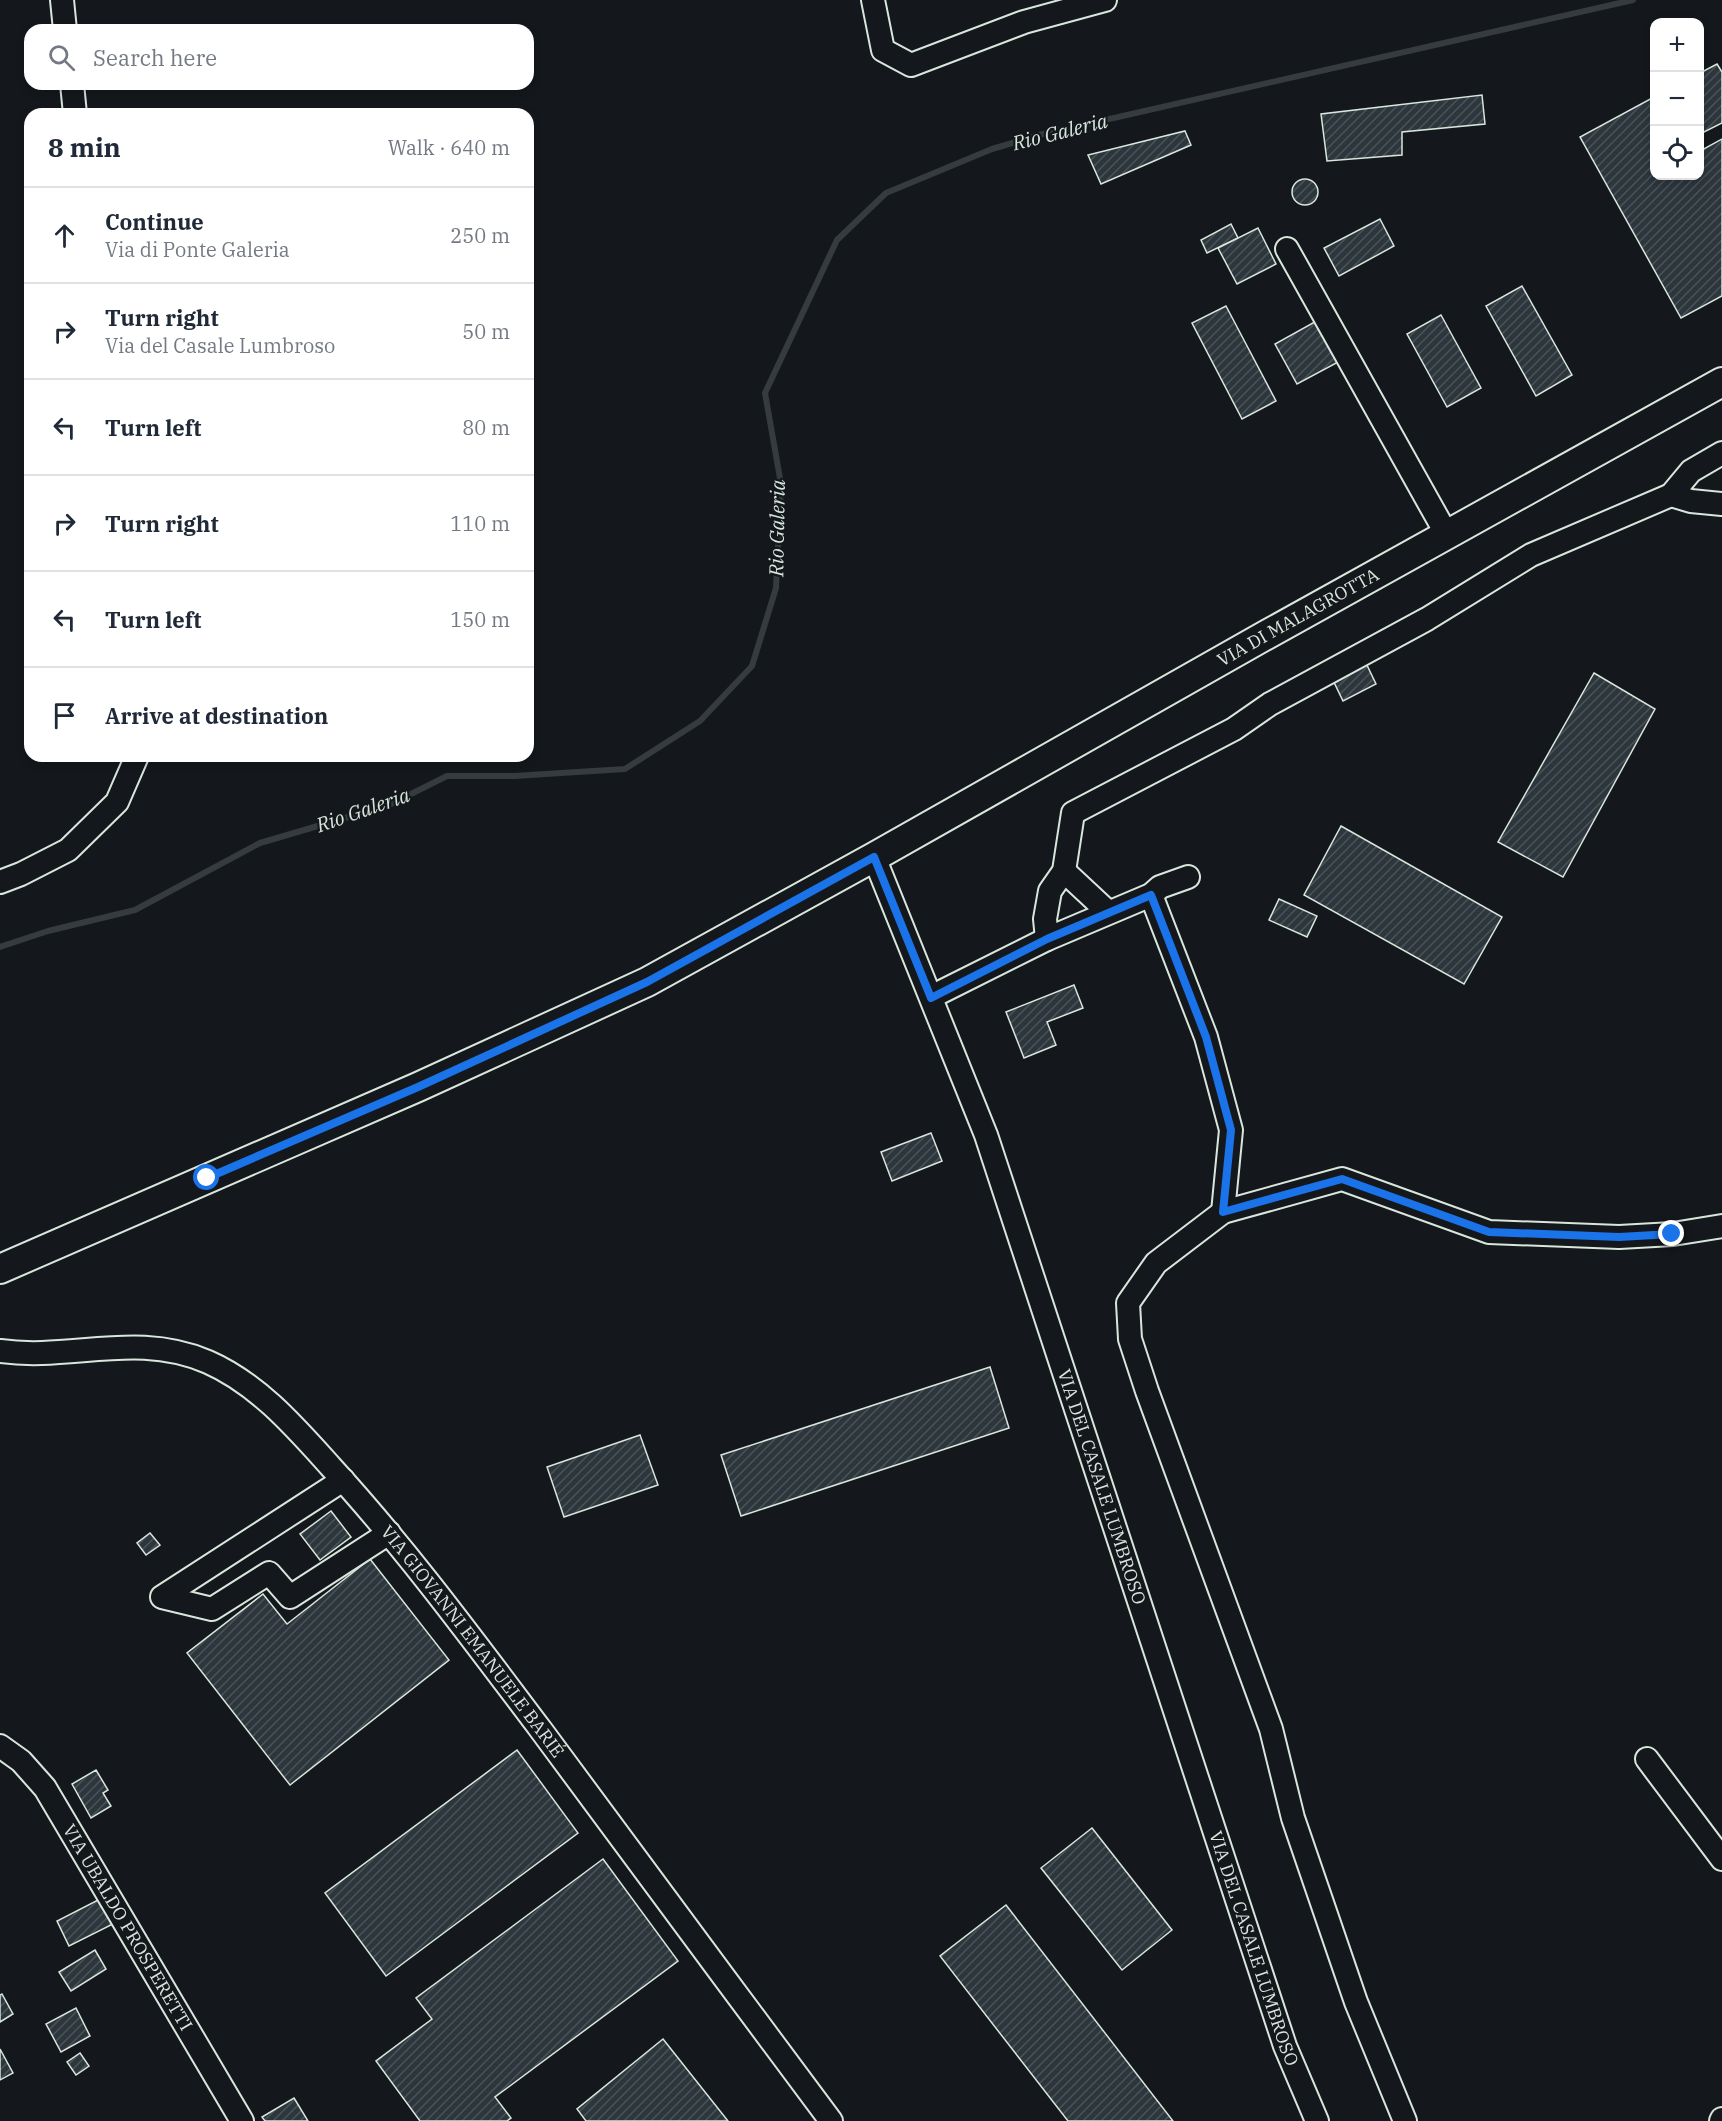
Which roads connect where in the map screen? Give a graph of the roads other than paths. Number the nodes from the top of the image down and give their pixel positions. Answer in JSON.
{"nodes":[{"id":1,"x":62,"y":0,"type":"edge"},
{"id":2,"x":873,"y":0,"type":"edge"},
{"id":3,"x":1105,"y":0,"type":"edge"},
{"id":4,"x":65,"y":24,"type":"edge"},
{"id":5,"x":73,"y":90,"type":"edge"},
{"id":6,"x":74,"y":108,"type":"edge"},
{"id":7,"x":1287,"y":249,"type":"dead end"},
{"id":8,"x":1722,"y":382,"type":"edge"},
{"id":9,"x":1722,"y":453,"type":"edge"},
{"id":10,"x":1671,"y":495,"type":"junction"},
{"id":11,"x":1722,"y":504,"type":"edge"},
{"id":12,"x":1447,"y":534,"type":"junction"},
{"id":13,"x":134,"y":762,"type":"edge"},
{"id":14,"x":874,"y":857,"type":"junction"},
{"id":15,"x":1064,"y":871,"type":"junction"},
{"id":16,"x":1188,"y":877,"type":"dead end"},
{"id":17,"x":0,"y":882,"type":"edge"},
{"id":18,"x":1151,"y":895,"type":"junction"},
{"id":19,"x":1108,"y":912,"type":"junction"},
{"id":20,"x":1047,"y":939,"type":"junction"},
{"id":21,"x":931,"y":998,"type":"junction"},
{"id":22,"x":1223,"y":1212,"type":"junction"},
{"id":23,"x":1722,"y":1226,"type":"edge"},
{"id":24,"x":0,"y":1269,"type":"edge"},
{"id":25,"x":0,"y":1351,"type":"edge"},
{"id":26,"x":343,"y":1480,"type":"junction"},
{"id":27,"x":389,"y":1533,"type":"junction"},
{"id":28,"x":0,"y":1746,"type":"edge"},
{"id":29,"x":1647,"y":1759,"type":"dead end"},
{"id":30,"x":1722,"y":1859,"type":"edge"},
{"id":31,"x":242,"y":2121,"type":"edge"},
{"id":32,"x":831,"y":2121,"type":"edge"},
{"id":33,"x":1317,"y":2121,"type":"edge"},
{"id":34,"x":1406,"y":2121,"type":"edge"}],
"edges":[{"from":1,"to":4,"type":"street"},
{"from":2,"to":3,"type":"street"},
{"from":5,"to":6,"type":"street"},
{"from":7,"to":12,"type":"street"},
{"from":8,"to":12,"type":"main road","name":"VIA DI MALAGROTTA"},
{"from":9,"to":10,"type":"street"},
{"from":10,"to":11,"type":"street"},
{"from":10,"to":15,"type":"street"},
{"from":12,"to":14,"type":"main road","name":"VIA DI MALAGROTTA"},
{"from":13,"to":17,"type":"street"},
{"from":14,"to":21,"type":"street","name":"VIA DEL CASALE LUMBROSO"},
{"from":14,"to":24,"type":"main road","name":"VIA DI MALAGROTTA"},
{"from":15,"to":19,"type":"street"},
{"from":15,"to":20,"type":"street"},
{"from":16,"to":18,"type":"street"},
{"from":18,"to":19,"type":"street"},
{"from":18,"to":22,"type":"street"},
{"from":19,"to":20,"type":"street"},
{"from":20,"to":21,"type":"street"},
{"from":21,"to":33,"type":"street","name":"VIA DEL CASALE LUMBROSO"},
{"from":22,"to":23,"type":"street"},
{"from":22,"to":34,"type":"street"},
{"from":25,"to":26,"type":"street","name":"VIA GIOVANNI EMANUELE BARIÉ"},
{"from":26,"to":27,"type":"street","name":"VIA GIOVANNI EMANUELE BARIÉ"},
{"from":26,"to":27,"type":"street"},
{"from":27,"to":32,"type":"street","name":"VIA GIOVANNI EMANUELE BARIÉ"},
{"from":28,"to":31,"type":"street","name":"VIA UBALDO PROSPERETTI"},
{"from":29,"to":30,"type":"street"}]}
